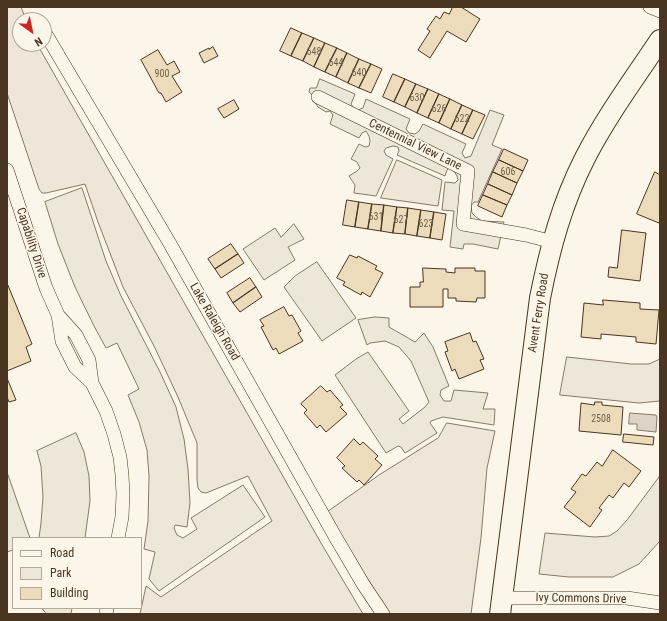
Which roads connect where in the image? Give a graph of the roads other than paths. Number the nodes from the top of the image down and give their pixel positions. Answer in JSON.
{"nodes":[{"id":1,"x":650,"y":7,"type":"edge"},
{"id":2,"x":660,"y":11,"type":"edge"},
{"id":3,"x":660,"y":40,"type":"edge"},
{"id":4,"x":52,"y":45,"type":"edge"},
{"id":5,"x":318,"y":97,"type":"dead end"},
{"id":6,"x":7,"y":170,"type":"edge"},
{"id":7,"x":552,"y":242,"type":"junction"},
{"id":8,"x":118,"y":537,"type":"edge"},
{"id":9,"x":660,"y":603,"type":"edge"},
{"id":10,"x":500,"y":606,"type":"edge"},
{"id":11,"x":383,"y":614,"type":"edge"}],
"edges":[{"from":1,"to":2,"type":"street"},
{"from":3,"to":7,"type":"main road","name":"Avent Ferry Road"},
{"from":4,"to":11,"type":"street","name":"Lake Raleigh Road"},
{"from":5,"to":7,"type":"street","name":"Centennial View Lane"},
{"from":6,"to":8,"type":"street","name":"Capability Drive"},
{"from":7,"to":10,"type":"main road","name":"Avent Ferry Road"},
{"from":9,"to":10,"type":"street","name":"Ivy Commons Drive"}]}
